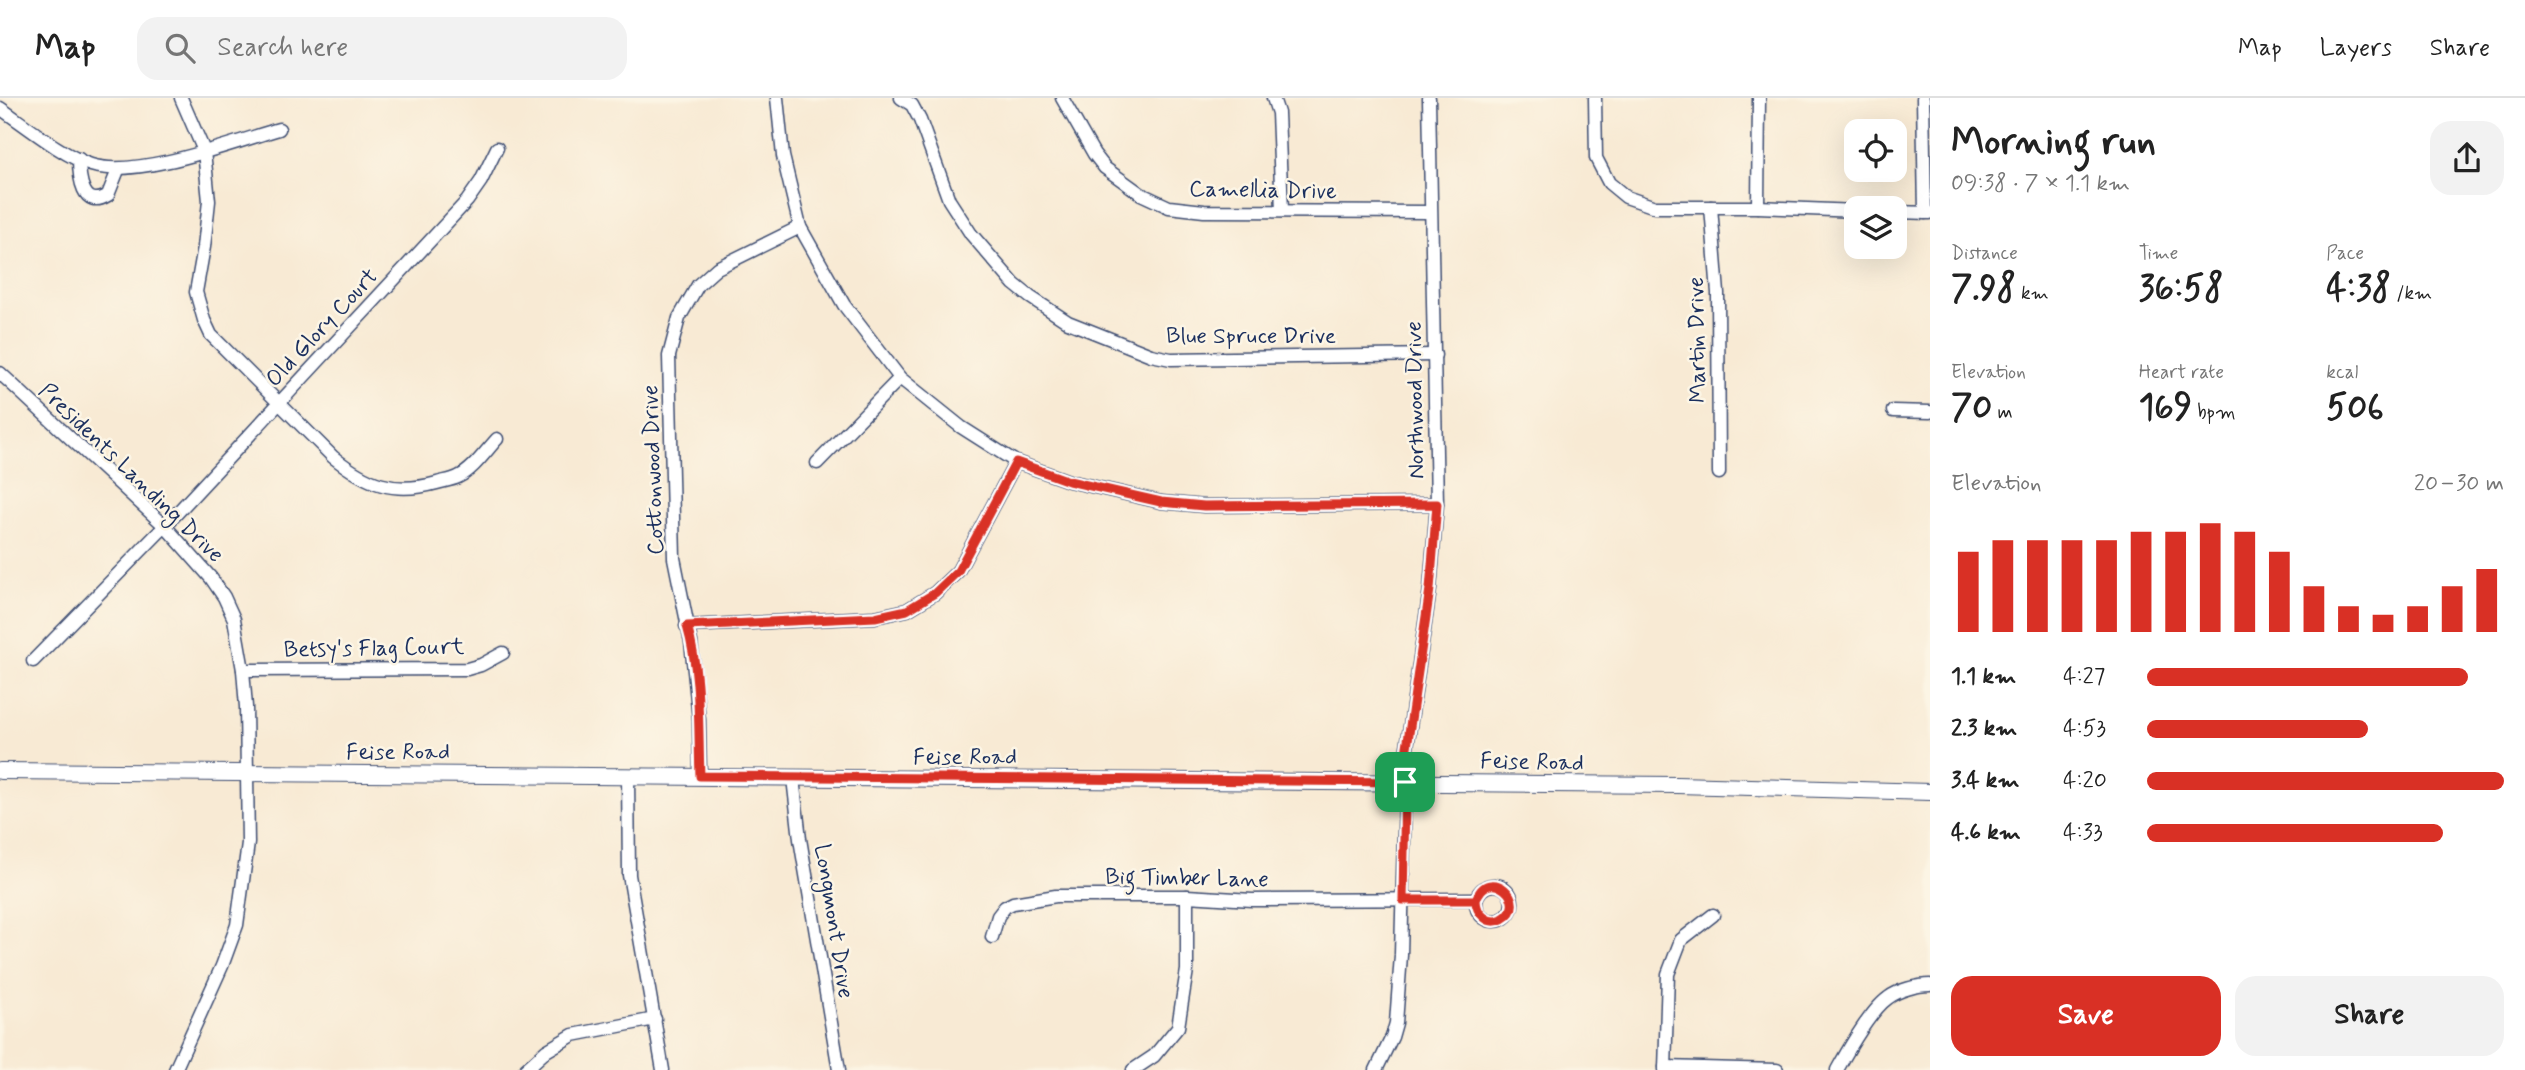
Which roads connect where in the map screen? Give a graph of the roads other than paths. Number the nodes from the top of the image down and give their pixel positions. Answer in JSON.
{"nodes":[{"id":1,"x":181,"y":98,"type":"edge"},
{"id":2,"x":776,"y":98,"type":"edge"},
{"id":3,"x":901,"y":98,"type":"edge"},
{"id":4,"x":1062,"y":98,"type":"edge"},
{"id":5,"x":1273,"y":98,"type":"edge"},
{"id":6,"x":1429,"y":98,"type":"edge"},
{"id":7,"x":1595,"y":98,"type":"edge"},
{"id":8,"x":1759,"y":98,"type":"edge"},
{"id":9,"x":1923,"y":98,"type":"edge"},
{"id":10,"x":0,"y":108,"type":"edge"},
{"id":11,"x":279,"y":129,"type":"dead end"},
{"id":12,"x":496,"y":148,"type":"dead end"},
{"id":13,"x":204,"y":151,"type":"junction"},
{"id":14,"x":79,"y":159,"type":"junction"},
{"id":15,"x":118,"y":170,"type":"junction"},
{"id":16,"x":1711,"y":207,"type":"junction"},
{"id":17,"x":1758,"y":207,"type":"junction"},
{"id":18,"x":1844,"y":210,"type":"edge"},
{"id":19,"x":1282,"y":211,"type":"junction"},
{"id":20,"x":1430,"y":212,"type":"junction"},
{"id":21,"x":1907,"y":212,"type":"edge"},
{"id":22,"x":1928,"y":213,"type":"edge"},
{"id":23,"x":800,"y":227,"type":"junction"},
{"id":24,"x":1435,"y":355,"type":"junction"},
{"id":25,"x":0,"y":373,"type":"edge"},
{"id":26,"x":900,"y":378,"type":"junction"},
{"id":27,"x":278,"y":402,"type":"junction"},
{"id":28,"x":1893,"y":411,"type":"dead end"},
{"id":29,"x":1930,"y":412,"type":"edge"},
{"id":30,"x":496,"y":439,"type":"dead end"},
{"id":31,"x":1016,"y":462,"type":"junction"},
{"id":32,"x":817,"y":463,"type":"dead end"},
{"id":33,"x":1719,"y":473,"type":"dead end"},
{"id":34,"x":1437,"y":504,"type":"junction"},
{"id":35,"x":165,"y":526,"type":"junction"},
{"id":36,"x":687,"y":626,"type":"junction"},
{"id":37,"x":503,"y":653,"type":"dead end"},
{"id":38,"x":33,"y":661,"type":"dead end"},
{"id":39,"x":243,"y":670,"type":"junction"},
{"id":40,"x":0,"y":771,"type":"edge"},
{"id":41,"x":247,"y":772,"type":"junction"},
{"id":42,"x":628,"y":776,"type":"junction"},
{"id":43,"x":700,"y":776,"type":"junction"},
{"id":44,"x":793,"y":778,"type":"junction"},
{"id":45,"x":1405,"y":782,"type":"junction"},
{"id":46,"x":1930,"y":792,"type":"edge"},
{"id":47,"x":1187,"y":896,"type":"junction"},
{"id":48,"x":1403,"y":900,"type":"junction"},
{"id":49,"x":1476,"y":900,"type":"dead end"},
{"id":50,"x":1713,"y":915,"type":"dead end"},
{"id":51,"x":992,"y":937,"type":"dead end"},
{"id":52,"x":1930,"y":985,"type":"edge"},
{"id":53,"x":655,"y":1019,"type":"junction"},
{"id":54,"x":1665,"y":1068,"type":"edge"},
{"id":55,"x":175,"y":1070,"type":"edge"},
{"id":56,"x":525,"y":1070,"type":"edge"},
{"id":57,"x":663,"y":1070,"type":"edge"},
{"id":58,"x":839,"y":1070,"type":"edge"},
{"id":59,"x":1133,"y":1070,"type":"edge"},
{"id":60,"x":1376,"y":1070,"type":"edge"},
{"id":61,"x":1777,"y":1070,"type":"edge"},
{"id":62,"x":1837,"y":1070,"type":"edge"}],
"edges":[{"from":1,"to":13,"type":"street"},
{"from":2,"to":23,"type":"street"},
{"from":3,"to":24,"type":"street","name":"Blue Spruce Drive"},
{"from":4,"to":19,"type":"street","name":"Camellia Drive"},
{"from":5,"to":19,"type":"street"},
{"from":6,"to":20,"type":"street","name":"Northwood Drive"},
{"from":7,"to":16,"type":"street"},
{"from":8,"to":17,"type":"street"},
{"from":9,"to":22,"type":"street"},
{"from":10,"to":14,"type":"street"},
{"from":11,"to":13,"type":"street"},
{"from":12,"to":27,"type":"street","name":"Old Glory Court"},
{"from":13,"to":15,"type":"street"},
{"from":13,"to":27,"type":"street"},
{"from":14,"to":15,"type":"street"},
{"from":14,"to":15,"type":"street"},
{"from":16,"to":17,"type":"street"},
{"from":16,"to":33,"type":"street","name":"Martin Drive"},
{"from":17,"to":18,"type":"street"},
{"from":19,"to":20,"type":"street","name":"Camellia Drive"},
{"from":20,"to":24,"type":"street","name":"Northwood Drive"},
{"from":21,"to":22,"type":"street"},
{"from":23,"to":26,"type":"street"},
{"from":23,"to":36,"type":"street","name":"Cottonwood Drive"},
{"from":24,"to":34,"type":"street","name":"Northwood Drive"},
{"from":25,"to":35,"type":"street","name":"Presidents Landing Drive"},
{"from":26,"to":31,"type":"street"},
{"from":26,"to":32,"type":"street"},
{"from":27,"to":30,"type":"street"},
{"from":27,"to":35,"type":"street","name":"Old Glory Court"},
{"from":28,"to":29,"type":"street"},
{"from":31,"to":34,"type":"street"},
{"from":31,"to":36,"type":"street"},
{"from":34,"to":45,"type":"street","name":"Northwood Drive"},
{"from":35,"to":38,"type":"street","name":"Old Glory Court"},
{"from":35,"to":39,"type":"street","name":"Presidents Landing Drive"},
{"from":36,"to":43,"type":"street","name":"Cottonwood Drive"},
{"from":37,"to":39,"type":"street","name":"Betsy's Flag Court"},
{"from":39,"to":41,"type":"street","name":"Presidents Landing Drive"},
{"from":40,"to":41,"type":"main road","name":"Feise Road"},
{"from":41,"to":42,"type":"main road","name":"Feise Road"},
{"from":41,"to":55,"type":"street","name":"Presidents Landing Drive"},
{"from":42,"to":43,"type":"main road","name":"Feise Road"},
{"from":42,"to":53,"type":"street"},
{"from":43,"to":44,"type":"main road","name":"Feise Road"},
{"from":44,"to":45,"type":"main road","name":"Feise Road"},
{"from":44,"to":58,"type":"street","name":"Longmont Drive"},
{"from":45,"to":46,"type":"main road","name":"Feise Road"},
{"from":45,"to":48,"type":"street","name":"Northwood Drive"},
{"from":47,"to":48,"type":"street","name":"Big Timber Lane"},
{"from":47,"to":51,"type":"street","name":"Big Timber Lane"},
{"from":47,"to":59,"type":"street"},
{"from":48,"to":49,"type":"street","name":"Big Timber Lane"},
{"from":48,"to":60,"type":"street","name":"Northwood Drive"},
{"from":50,"to":54,"type":"street"},
{"from":52,"to":62,"type":"street"},
{"from":53,"to":56,"type":"street"},
{"from":53,"to":57,"type":"street"},
{"from":54,"to":61,"type":"street"}]}
